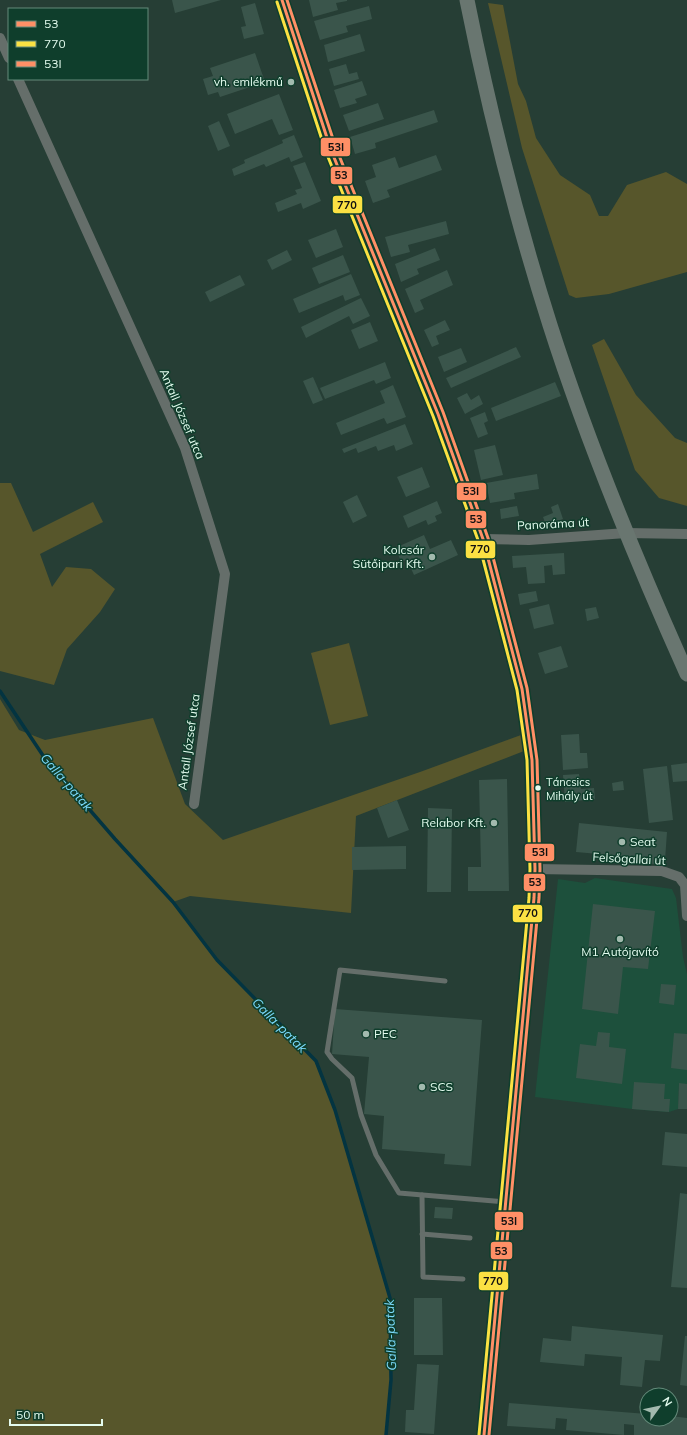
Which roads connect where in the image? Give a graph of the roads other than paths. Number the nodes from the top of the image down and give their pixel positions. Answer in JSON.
{"nodes":[{"id":1,"x":282,"y":0,"type":"edge"},
{"id":2,"x":467,"y":0,"type":"edge"},
{"id":3,"x":0,"y":38,"type":"edge"},
{"id":4,"x":8,"y":56,"type":"edge"},
{"id":5,"x":18,"y":80,"type":"edge"},
{"id":6,"x":626,"y":533,"type":"junction"},
{"id":7,"x":687,"y":534,"type":"edge"},
{"id":8,"x":482,"y":539,"type":"junction"},
{"id":9,"x":687,"y":674,"type":"edge"},
{"id":10,"x":194,"y":804,"type":"dead end"},
{"id":11,"x":535,"y":869,"type":"junction"},
{"id":12,"x":687,"y":891,"type":"edge"},
{"id":13,"x":687,"y":916,"type":"edge"},
{"id":14,"x":445,"y":981,"type":"dead end"},
{"id":15,"x":422,"y":1195,"type":"junction"},
{"id":16,"x":506,"y":1202,"type":"junction"},
{"id":17,"x":422,"y":1234,"type":"junction"},
{"id":18,"x":470,"y":1238,"type":"dead end"},
{"id":19,"x":463,"y":1279,"type":"dead end"},
{"id":20,"x":484,"y":1435,"type":"edge"}],
"edges":[{"from":1,"to":8,"type":"street"},
{"from":2,"to":6,"type":"main road"},
{"from":3,"to":4,"type":"street"},
{"from":5,"to":10,"type":"street","name":"Antall József utca"},
{"from":6,"to":7,"type":"street","name":"Panoráma út"},
{"from":6,"to":8,"type":"street","name":"Panoráma út"},
{"from":6,"to":9,"type":"main road"},
{"from":8,"to":11,"type":"street"},
{"from":11,"to":12,"type":"street","name":"Felsőgallai út"},
{"from":11,"to":16,"type":"street"},
{"from":12,"to":13,"type":"street","name":"Felsőgallai út"},
{"from":14,"to":15,"type":"lane"},
{"from":15,"to":16,"type":"lane"},
{"from":15,"to":17,"type":"lane"},
{"from":16,"to":20,"type":"street"},
{"from":17,"to":18,"type":"lane"},
{"from":17,"to":19,"type":"lane"}]}
